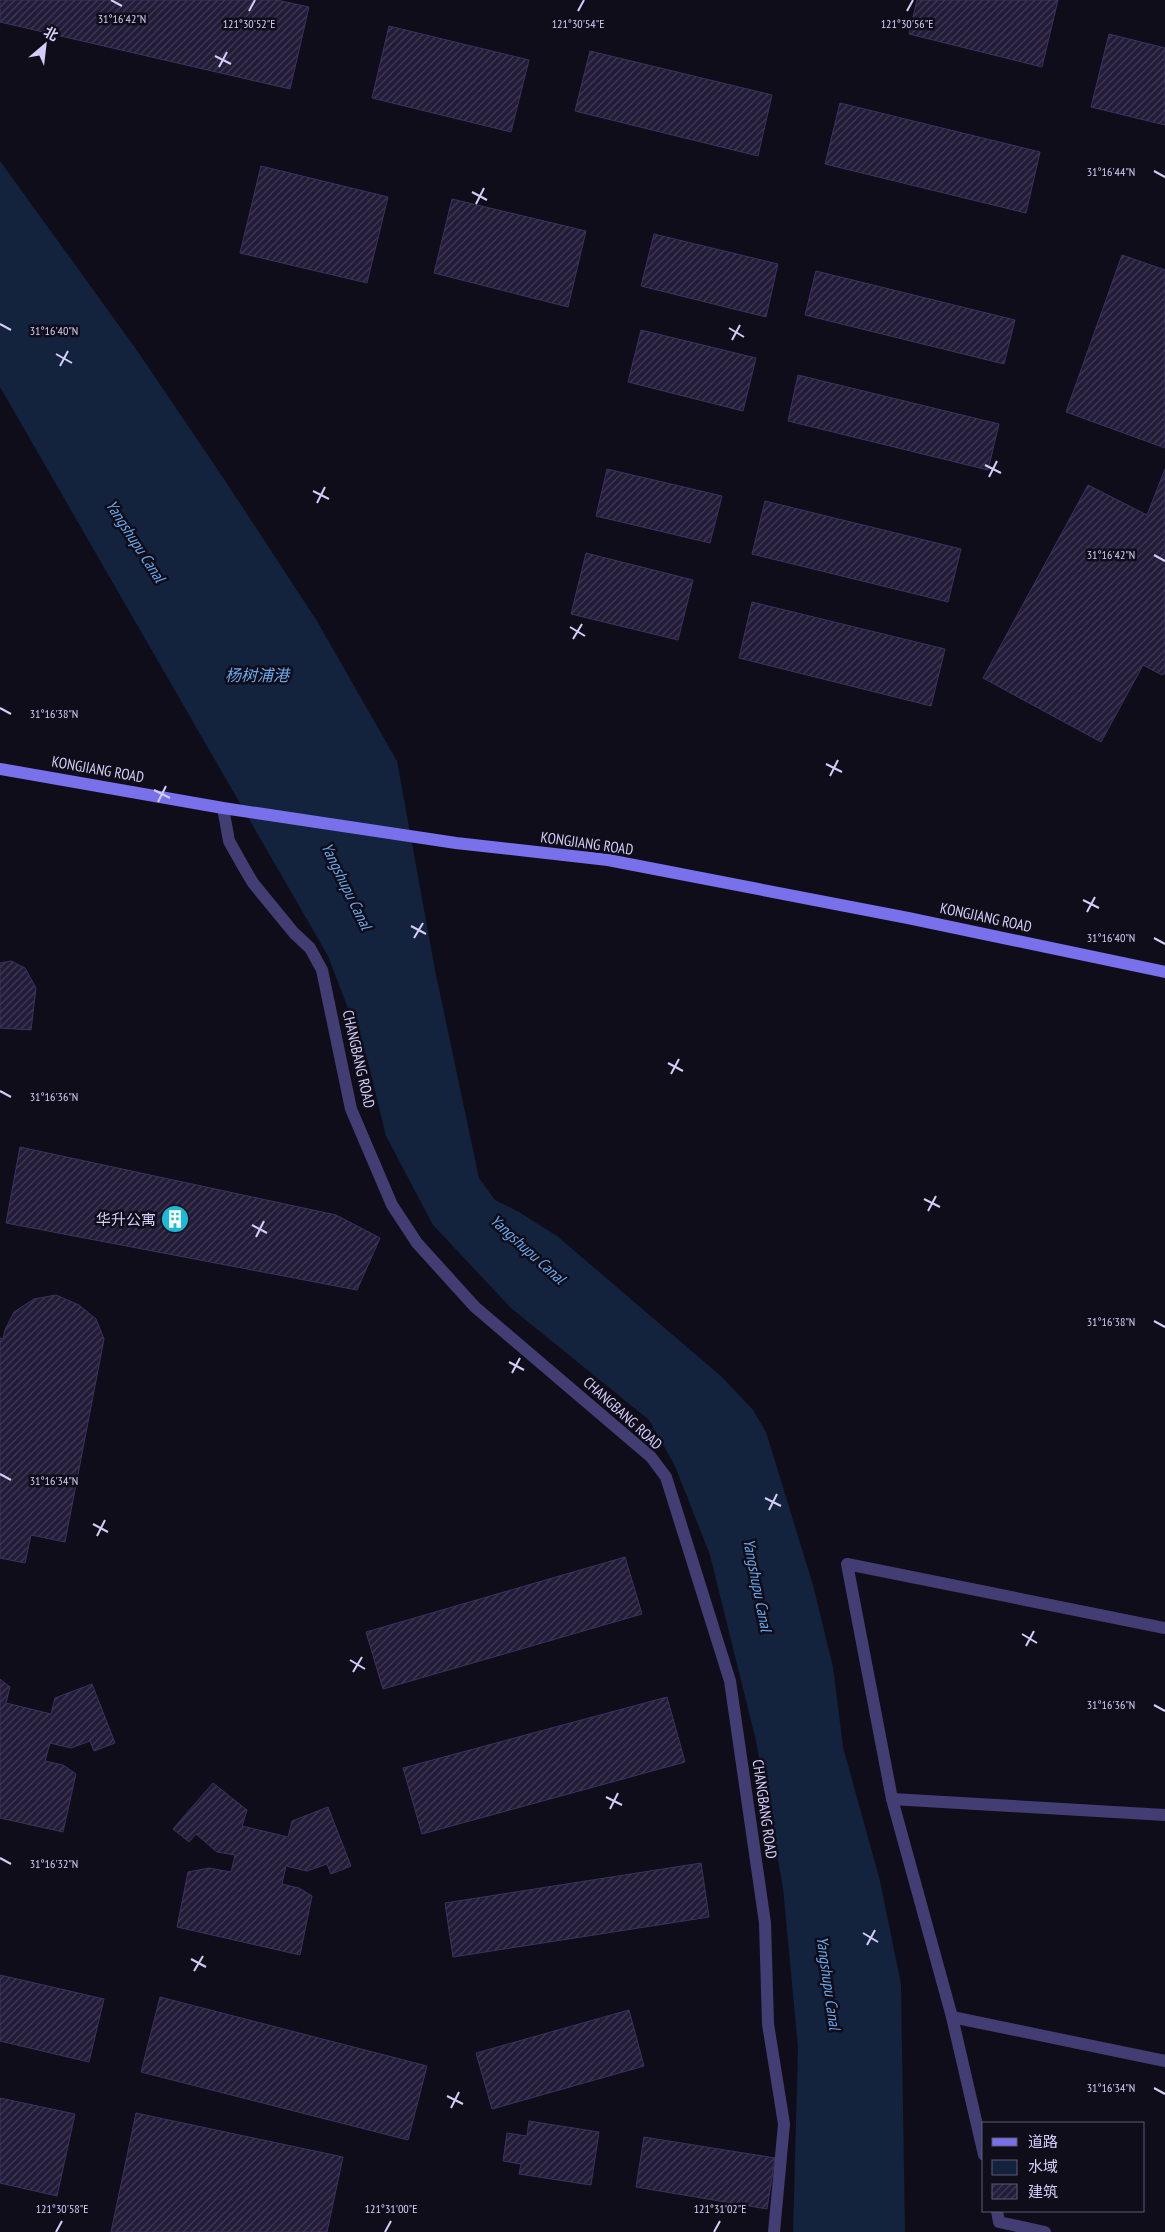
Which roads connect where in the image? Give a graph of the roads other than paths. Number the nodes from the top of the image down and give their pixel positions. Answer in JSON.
{"nodes":[{"id":1,"x":0,"y":769,"type":"edge"},
{"id":2,"x":223,"y":808,"type":"junction"},
{"id":3,"x":1165,"y":972,"type":"edge"},
{"id":4,"x":1165,"y":1628,"type":"edge"},
{"id":5,"x":892,"y":1799,"type":"junction"},
{"id":6,"x":1165,"y":1815,"type":"edge"},
{"id":7,"x":952,"y":2017,"type":"junction"},
{"id":8,"x":1165,"y":2061,"type":"edge"},
{"id":9,"x":982,"y":2146,"type":"edge"},
{"id":10,"x":999,"y":2222,"type":"edge"},
{"id":11,"x":774,"y":2232,"type":"edge"},
{"id":12,"x":1045,"y":2232,"type":"edge"}],
"edges":[{"from":1,"to":2,"type":"main road","name":"KONGJIANG ROAD"},
{"from":2,"to":3,"type":"main road","name":"KONGJIANG ROAD"},
{"from":2,"to":11,"type":"street","name":"CHANGBANG ROAD"},
{"from":4,"to":5,"type":"street"},
{"from":5,"to":6,"type":"street"},
{"from":5,"to":7,"type":"street"},
{"from":7,"to":8,"type":"street"},
{"from":7,"to":9,"type":"street"},
{"from":10,"to":12,"type":"street"}]}
